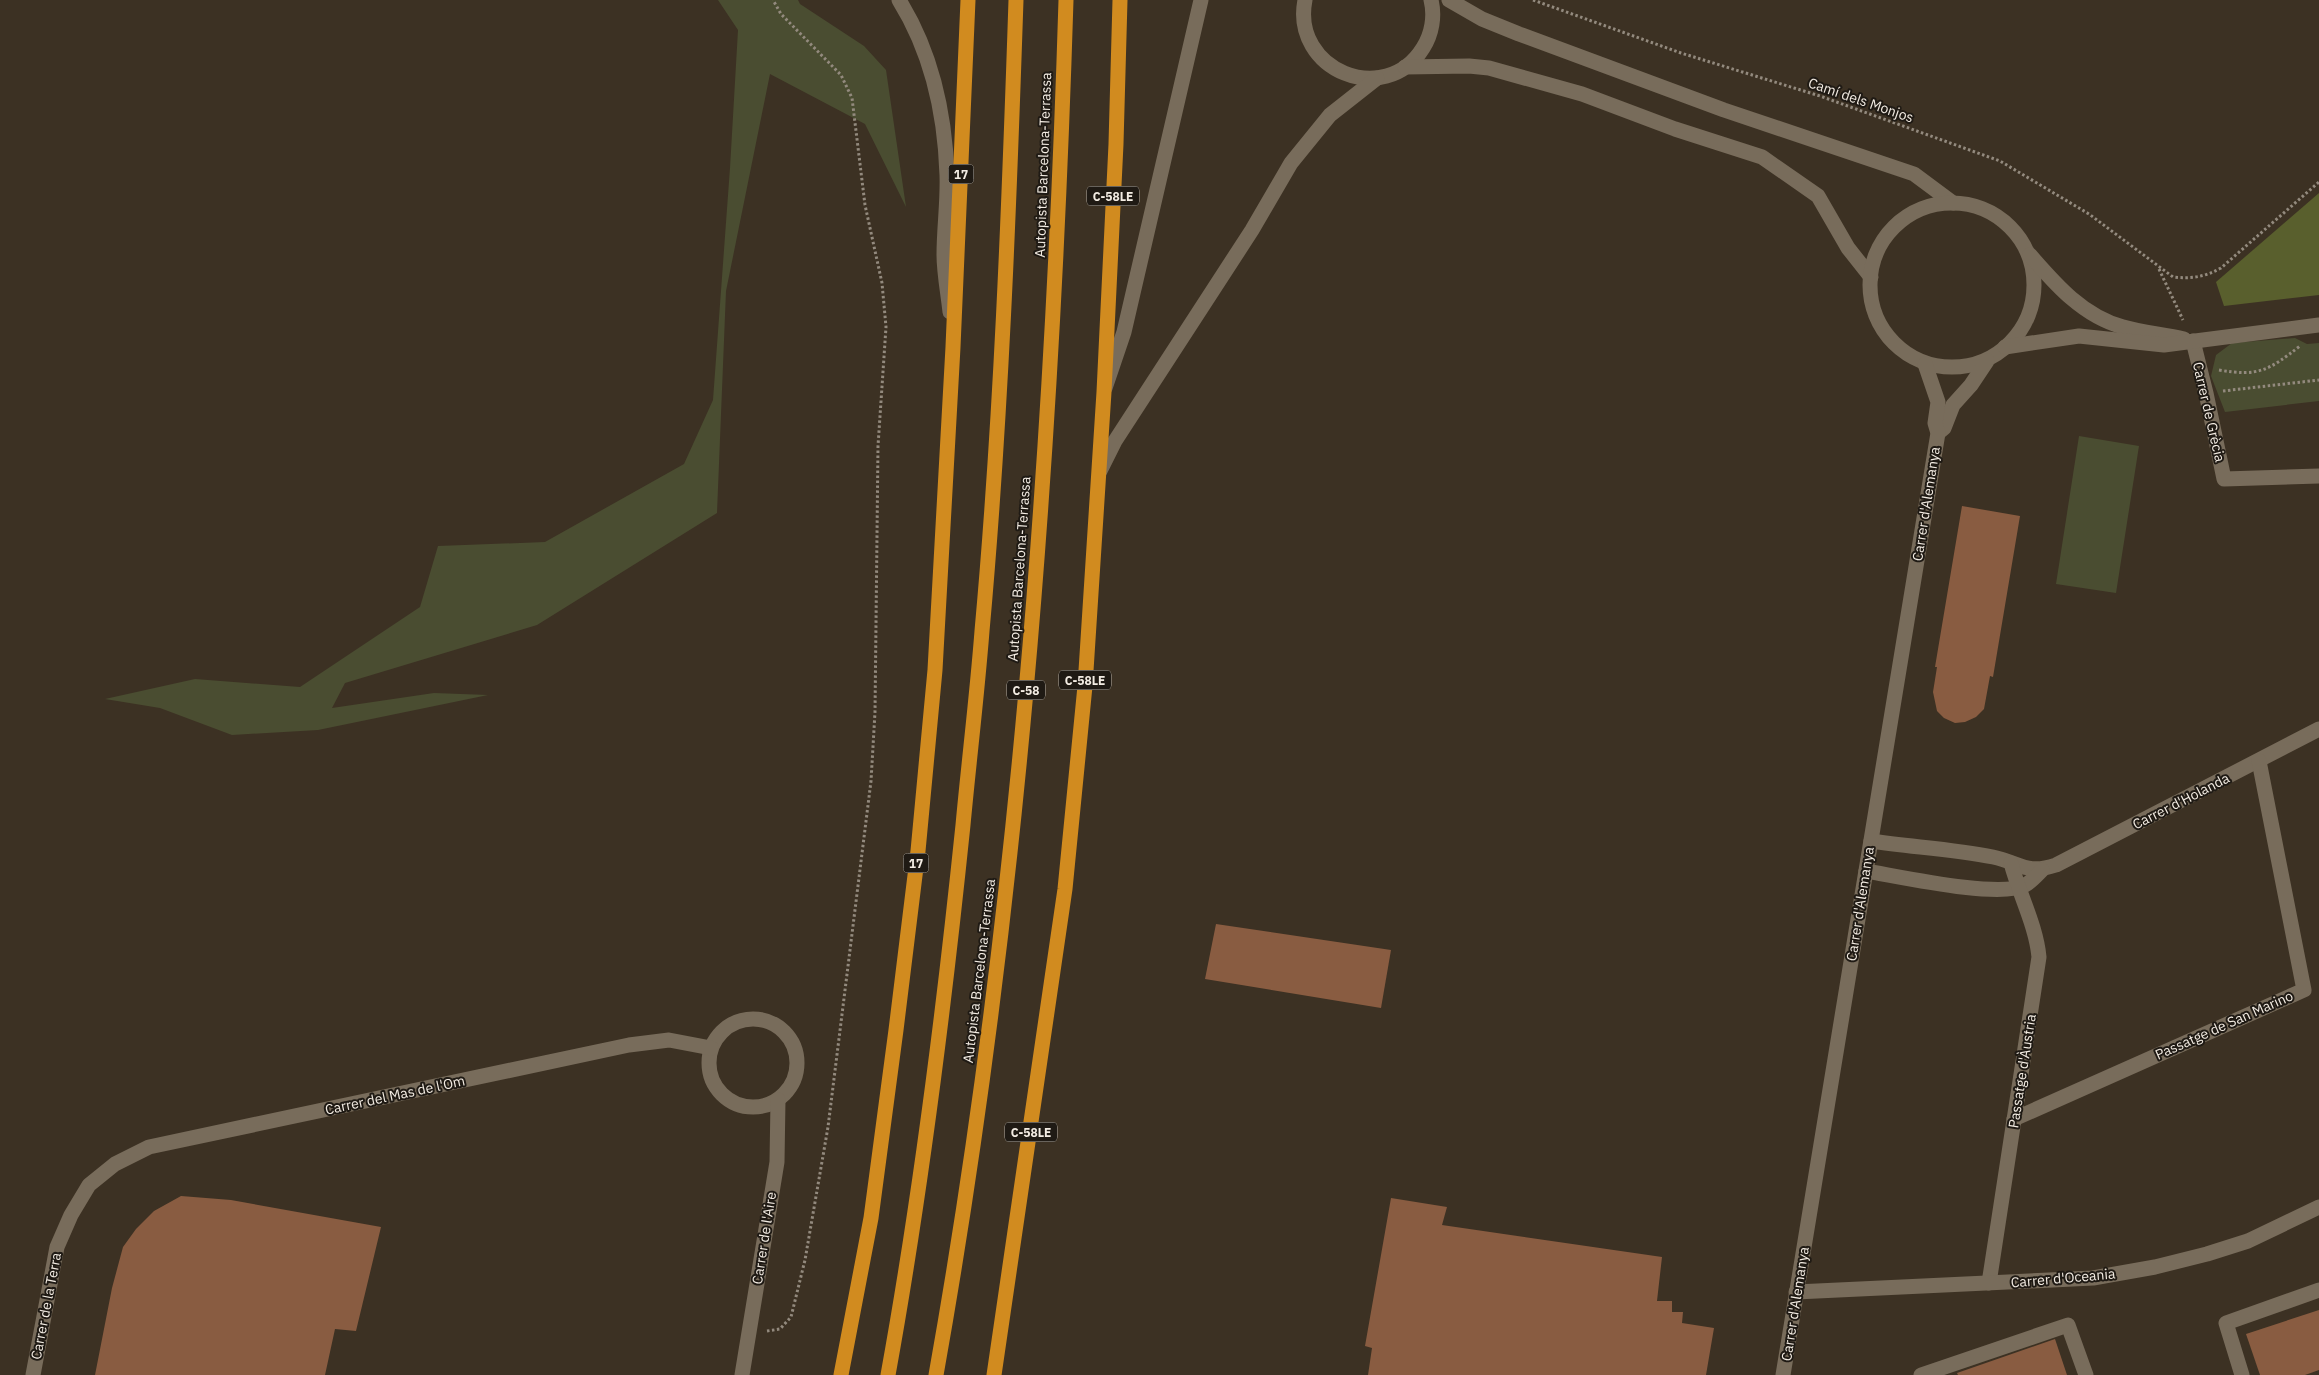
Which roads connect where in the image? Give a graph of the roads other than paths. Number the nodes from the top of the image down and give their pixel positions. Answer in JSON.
{"nodes":[{"id":1,"x":899,"y":0,"type":"edge"},
{"id":2,"x":968,"y":0,"type":"edge"},
{"id":3,"x":1016,"y":0,"type":"edge"},
{"id":4,"x":1066,"y":0,"type":"edge"},
{"id":5,"x":1120,"y":0,"type":"edge"},
{"id":6,"x":1201,"y":0,"type":"edge"},
{"id":7,"x":1305,"y":0,"type":"edge"},
{"id":8,"x":1431,"y":0,"type":"edge"},
{"id":9,"x":1449,"y":0,"type":"edge"},
{"id":10,"x":1405,"y":67,"type":"junction"},
{"id":11,"x":1377,"y":78,"type":"junction"},
{"id":12,"x":1953,"y":203,"type":"junction"},
{"id":13,"x":2025,"y":250,"type":"junction"},
{"id":14,"x":1870,"y":277,"type":"junction"},
{"id":15,"x":2319,"y":326,"type":"edge"},
{"id":16,"x":2193,"y":341,"type":"junction"},
{"id":17,"x":953,"y":347,"type":"junction"},
{"id":18,"x":2005,"y":348,"type":"junction"},
{"id":19,"x":1988,"y":361,"type":"junction"},
{"id":20,"x":1925,"y":364,"type":"junction"},
{"id":21,"x":1104,"y":392,"type":"junction"},
{"id":22,"x":1938,"y":433,"type":"junction"},
{"id":23,"x":1100,"y":471,"type":"junction"},
{"id":24,"x":2319,"y":476,"type":"edge"},
{"id":25,"x":2319,"y":729,"type":"edge"},
{"id":26,"x":2260,"y":760,"type":"junction"},
{"id":27,"x":1870,"y":841,"type":"junction"},
{"id":28,"x":2011,"y":862,"type":"junction"},
{"id":29,"x":2042,"y":870,"type":"junction"},
{"id":30,"x":1866,"y":871,"type":"junction"},
{"id":31,"x":2017,"y":887,"type":"junction"},
{"id":32,"x":711,"y":1048,"type":"junction"},
{"id":33,"x":778,"y":1100,"type":"junction"},
{"id":34,"x":2014,"y":1119,"type":"junction"},
{"id":35,"x":89,"y":1185,"type":"joint"},
{"id":36,"x":2319,"y":1207,"type":"edge"},
{"id":37,"x":1989,"y":1283,"type":"junction"},
{"id":38,"x":2319,"y":1290,"type":"edge"},
{"id":39,"x":1796,"y":1292,"type":"junction"},
{"id":40,"x":33,"y":1375,"type":"edge"},
{"id":41,"x":742,"y":1375,"type":"edge"},
{"id":42,"x":841,"y":1375,"type":"edge"},
{"id":43,"x":888,"y":1375,"type":"edge"},
{"id":44,"x":936,"y":1375,"type":"edge"},
{"id":45,"x":994,"y":1375,"type":"edge"},
{"id":46,"x":1783,"y":1375,"type":"edge"},
{"id":47,"x":1920,"y":1375,"type":"edge"},
{"id":48,"x":2086,"y":1375,"type":"edge"},
{"id":49,"x":2242,"y":1375,"type":"edge"}],
"edges":[{"from":1,"to":17,"type":"street"},
{"from":2,"to":17,"type":"highway","number":"17"},
{"from":3,"to":43,"type":"highway"},
{"from":4,"to":44,"type":"highway","name":"Autopista Barcelona-Terrassa","number":"C-58"},
{"from":5,"to":21,"type":"highway","number":"C-58LE"},
{"from":6,"to":21,"type":"street"},
{"from":7,"to":11,"type":"street"},
{"from":8,"to":10,"type":"street"},
{"from":9,"to":12,"type":"street"},
{"from":10,"to":11,"type":"street"},
{"from":10,"to":14,"type":"street"},
{"from":11,"to":23,"type":"street"},
{"from":12,"to":13,"type":"street"},
{"from":12,"to":14,"type":"street"},
{"from":13,"to":16,"type":"street"},
{"from":13,"to":18,"type":"street"},
{"from":14,"to":20,"type":"street"},
{"from":15,"to":16,"type":"street"},
{"from":16,"to":18,"type":"street"},
{"from":16,"to":24,"type":"street","name":"Carrer de Grècia"},
{"from":17,"to":42,"type":"highway","number":"17"},
{"from":18,"to":19,"type":"street"},
{"from":19,"to":20,"type":"street"},
{"from":19,"to":22,"type":"street","name":"Carrer d'Alemanya"},
{"from":20,"to":22,"type":"street","name":"Carrer d'Alemanya"},
{"from":21,"to":23,"type":"highway","number":"C-58LE"},
{"from":22,"to":27,"type":"street","name":"Carrer d'Alemanya"},
{"from":23,"to":45,"type":"highway","number":"C-58LE"},
{"from":25,"to":26,"type":"street","name":"Carrer d'Holanda"},
{"from":26,"to":29,"type":"street","name":"Carrer d'Holanda"},
{"from":26,"to":34,"type":"street","name":"Passatge de San Marino"},
{"from":27,"to":28,"type":"street"},
{"from":27,"to":30,"type":"street","name":"Carrer d'Alemanya"},
{"from":28,"to":29,"type":"street"},
{"from":28,"to":31,"type":"street","name":"Passatge d'Àustria"},
{"from":29,"to":31,"type":"street","name":"Carrer d'Holanda"},
{"from":30,"to":31,"type":"street","name":"Carrer d'Holanda"},
{"from":30,"to":39,"type":"street","name":"Carrer d'Alemanya"},
{"from":31,"to":34,"type":"street","name":"Passatge d'Àustria"},
{"from":32,"to":33,"type":"street"},
{"from":32,"to":33,"type":"street"},
{"from":32,"to":35,"type":"street","name":"Carrer del Mas de l'Om"},
{"from":33,"to":41,"type":"street","name":"Carrer de l'Aire"},
{"from":34,"to":37,"type":"street","name":"Passatge d'Àustria"},
{"from":35,"to":40,"type":"street","name":"Carrer de la Terra"},
{"from":36,"to":37,"type":"street","name":"Carrer d'Oceania"},
{"from":37,"to":39,"type":"street","name":"Carrer d'Oceania"},
{"from":38,"to":49,"type":"street"},
{"from":39,"to":46,"type":"street","name":"Carrer d'Alemanya"},
{"from":47,"to":48,"type":"street"}]}
